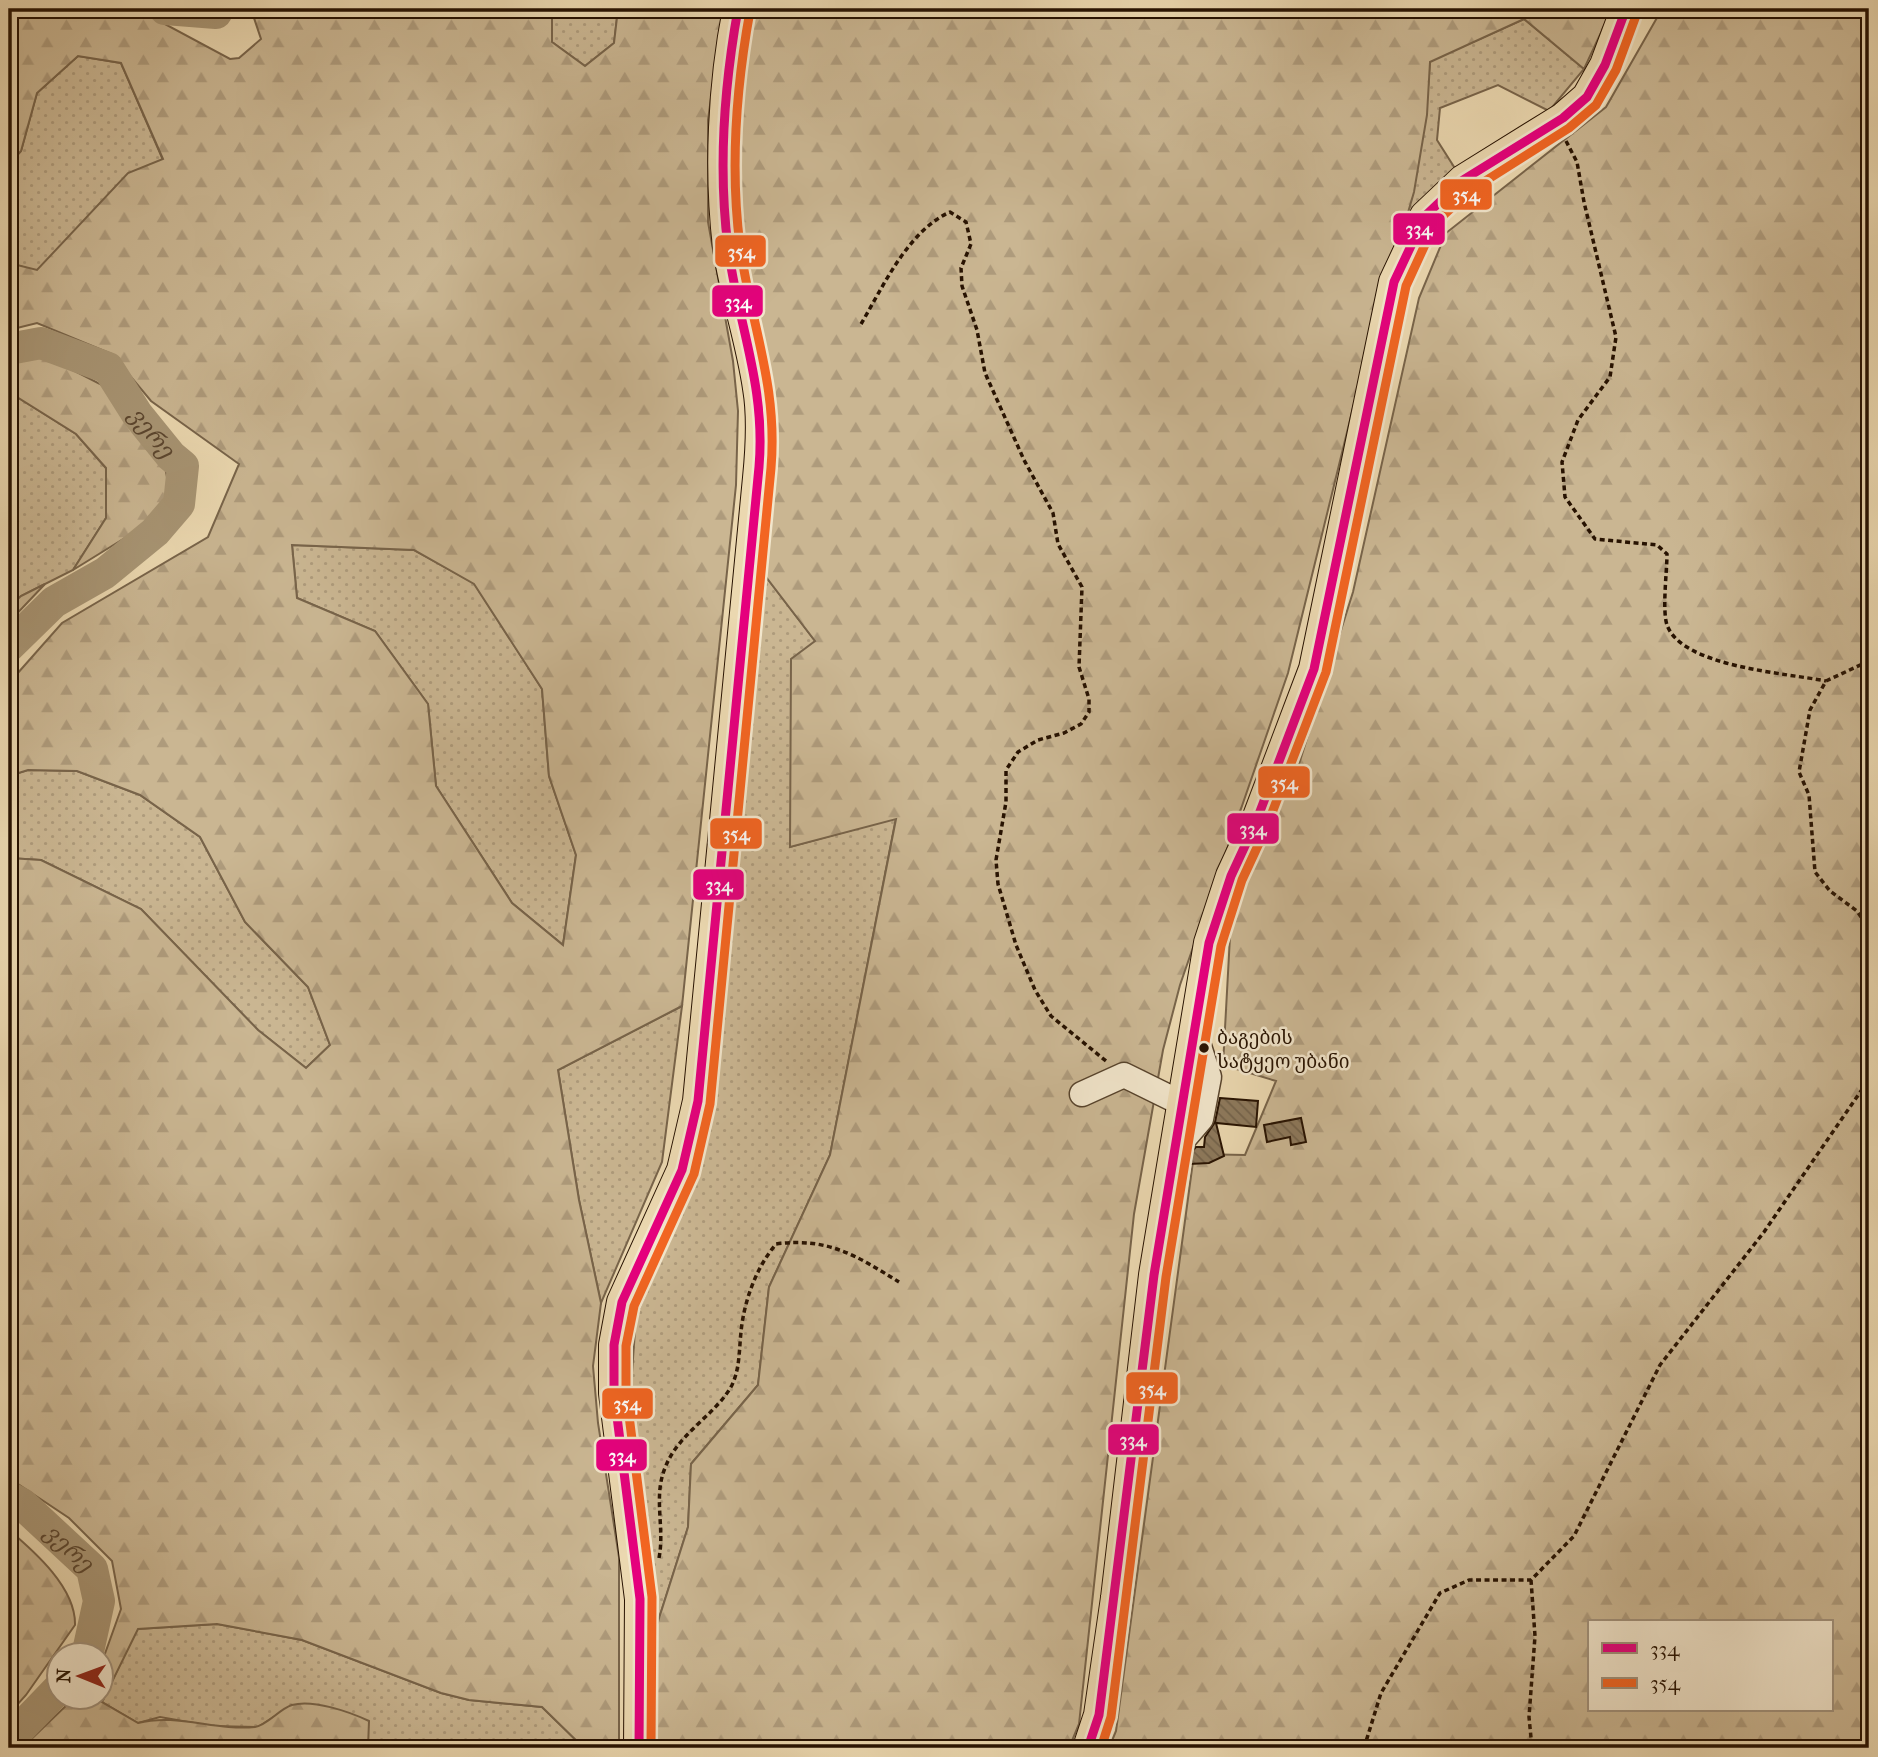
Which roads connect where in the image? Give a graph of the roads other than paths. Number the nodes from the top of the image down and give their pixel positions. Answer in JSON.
{"nodes":[{"id":1,"x":738,"y":9,"type":"edge"},
{"id":2,"x":1626,"y":9,"type":"edge"},
{"id":3,"x":1195,"y":1034,"type":"junction"},
{"id":4,"x":1082,"y":1094,"type":"dead end"},
{"id":5,"x":1183,"y":1104,"type":"junction"},
{"id":6,"x":1175,"y":1149,"type":"junction"},
{"id":7,"x":639,"y":1748,"type":"edge"},
{"id":8,"x":1088,"y":1748,"type":"edge"}],
"edges":[{"from":1,"to":7,"type":"main road"},
{"from":2,"to":3,"type":"main road"},
{"from":3,"to":5,"type":"main road"},
{"from":3,"to":6,"type":"lane"},
{"from":4,"to":5,"type":"lane"},
{"from":5,"to":6,"type":"main road"},
{"from":6,"to":8,"type":"main road"}]}
